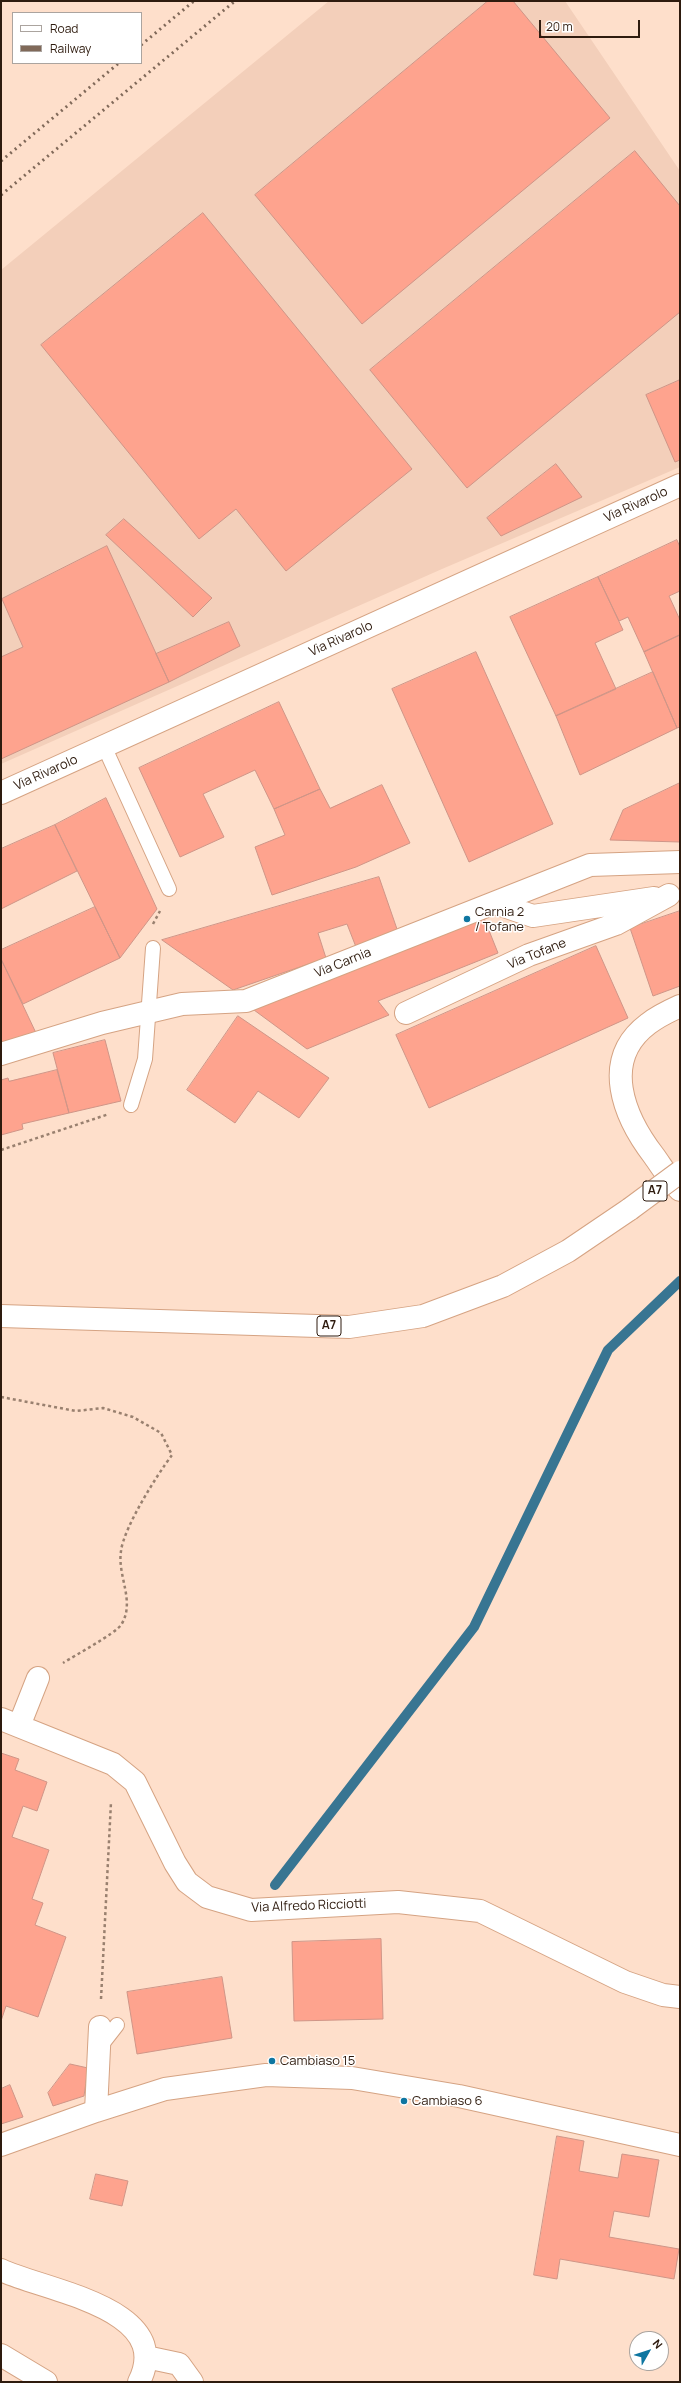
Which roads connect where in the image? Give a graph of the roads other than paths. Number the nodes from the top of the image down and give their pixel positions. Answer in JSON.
{"nodes":[{"id":1,"x":680,"y":485,"type":"edge"},
{"id":2,"x":104,"y":746,"type":"junction"},
{"id":3,"x":1,"y":793,"type":"edge"},
{"id":4,"x":680,"y":862,"type":"edge"},
{"id":5,"x":169,"y":889,"type":"dead end"},
{"id":6,"x":674,"y":895,"type":"edge"},
{"id":7,"x":495,"y":903,"type":"junction"},
{"id":8,"x":153,"y":948,"type":"dead end"},
{"id":9,"x":680,"y":1006,"type":"edge"},
{"id":10,"x":147,"y":1013,"type":"junction"},
{"id":11,"x":406,"y":1014,"type":"dead end"},
{"id":12,"x":1,"y":1054,"type":"edge"},
{"id":13,"x":131,"y":1105,"type":"road end"},
{"id":14,"x":680,"y":1172,"type":"edge"},
{"id":15,"x":680,"y":1190,"type":"edge"},
{"id":16,"x":1,"y":1316,"type":"edge"},
{"id":17,"x":38,"y":1678,"type":"road end"},
{"id":18,"x":10,"y":1722,"type":"edge"},
{"id":19,"x":680,"y":1997,"type":"edge"},
{"id":20,"x":109,"y":2026,"type":"road end"},
{"id":21,"x":96,"y":2111,"type":"junction"},
{"id":22,"x":1,"y":2145,"type":"edge"},
{"id":23,"x":680,"y":2145,"type":"edge"},
{"id":24,"x":1,"y":2270,"type":"edge"},
{"id":25,"x":1,"y":2355,"type":"edge"},
{"id":26,"x":146,"y":2357,"type":"junction"},
{"id":27,"x":46,"y":2382,"type":"edge"},
{"id":28,"x":139,"y":2382,"type":"edge"},
{"id":29,"x":192,"y":2382,"type":"edge"}],
"edges":[{"from":1,"to":2,"type":"main road","name":"Via Rivarolo"},
{"from":2,"to":3,"type":"main road","name":"Via Rivarolo"},
{"from":2,"to":5,"type":"lane"},
{"from":4,"to":7,"type":"main road","name":"Via Carnia"},
{"from":6,"to":7,"type":"main road","name":"Via Tofane"},
{"from":6,"to":11,"type":"main road","name":"Via Tofane"},
{"from":7,"to":10,"type":"main road","name":"Via Carnia"},
{"from":8,"to":10,"type":"lane"},
{"from":9,"to":15,"type":"main road"},
{"from":10,"to":12,"type":"main road","name":"Via Carnia"},
{"from":10,"to":13,"type":"lane"},
{"from":14,"to":16,"type":"main road","number":"A7","bridge":true},
{"from":17,"to":18,"type":"main road"},
{"from":18,"to":19,"type":"main road","name":"Via Alfredo Ricciotti"},
{"from":20,"to":21,"type":"main road"},
{"from":21,"to":22,"type":"main road"},
{"from":21,"to":23,"type":"main road"},
{"from":24,"to":26,"type":"main road"},
{"from":25,"to":27,"type":"main road"},
{"from":26,"to":28,"type":"main road"},
{"from":26,"to":29,"type":"main road"}]}
